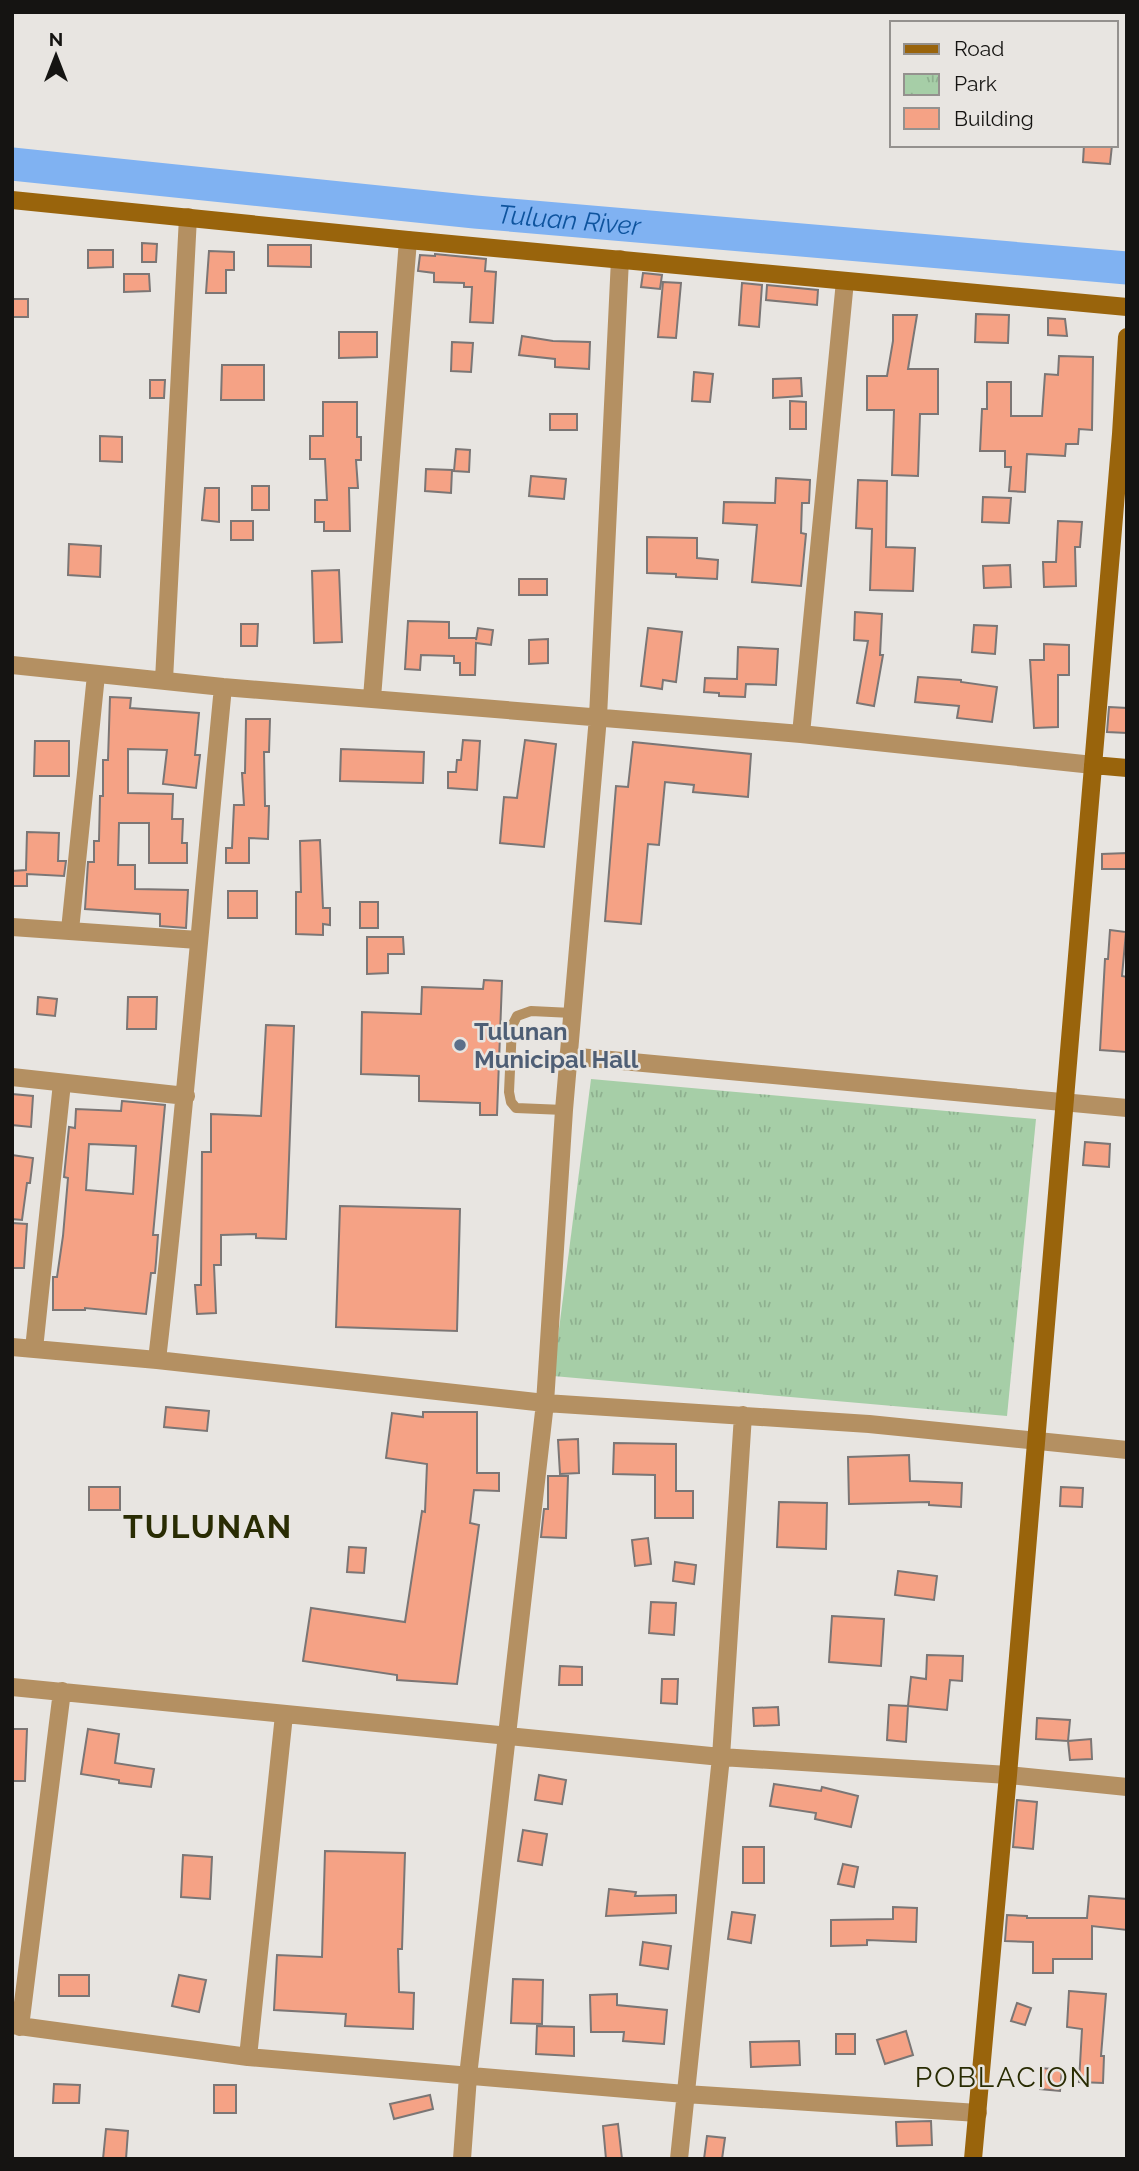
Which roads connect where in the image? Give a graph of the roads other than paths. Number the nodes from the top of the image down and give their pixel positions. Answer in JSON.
{"nodes":[{"id":1,"x":12,"y":200,"type":"edge"},
{"id":2,"x":188,"y":217,"type":"junction"},
{"id":3,"x":408,"y":240,"type":"junction"},
{"id":4,"x":620,"y":259,"type":"junction"},
{"id":5,"x":845,"y":281,"type":"junction"},
{"id":6,"x":1127,"y":307,"type":"edge"},
{"id":7,"x":1127,"y":337,"type":"edge"},
{"id":8,"x":12,"y":665,"type":"edge"},
{"id":9,"x":96,"y":675,"type":"junction"},
{"id":10,"x":164,"y":680,"type":"junction"},
{"id":11,"x":223,"y":687,"type":"junction"},
{"id":12,"x":372,"y":698,"type":"junction"},
{"id":13,"x":598,"y":717,"type":"junction"},
{"id":14,"x":801,"y":734,"type":"junction"},
{"id":15,"x":1093,"y":765,"type":"junction"},
{"id":16,"x":1127,"y":768,"type":"edge"},
{"id":17,"x":12,"y":928,"type":"edge"},
{"id":18,"x":70,"y":930,"type":"junction"},
{"id":19,"x":198,"y":940,"type":"junction"},
{"id":20,"x":572,"y":1013,"type":"junction"},
{"id":21,"x":568,"y":1056,"type":"junction"},
{"id":22,"x":12,"y":1077,"type":"edge"},
{"id":23,"x":62,"y":1083,"type":"junction"},
{"id":24,"x":186,"y":1096,"type":"junction"},
{"id":25,"x":1065,"y":1102,"type":"junction"},
{"id":26,"x":1127,"y":1108,"type":"edge"},
{"id":27,"x":564,"y":1110,"type":"junction"},
{"id":28,"x":12,"y":1347,"type":"edge"},
{"id":29,"x":34,"y":1349,"type":"junction"},
{"id":30,"x":157,"y":1360,"type":"junction"},
{"id":31,"x":545,"y":1403,"type":"junction"},
{"id":32,"x":743,"y":1415,"type":"junction"},
{"id":33,"x":1036,"y":1441,"type":"junction"},
{"id":34,"x":1127,"y":1450,"type":"edge"},
{"id":35,"x":12,"y":1687,"type":"edge"},
{"id":36,"x":62,"y":1691,"type":"junction"},
{"id":37,"x":284,"y":1714,"type":"junction"},
{"id":38,"x":508,"y":1736,"type":"junction"},
{"id":39,"x":721,"y":1757,"type":"junction"},
{"id":40,"x":1008,"y":1774,"type":"junction"},
{"id":41,"x":1127,"y":1787,"type":"edge"},
{"id":42,"x":16,"y":2026,"type":"edge"},
{"id":43,"x":248,"y":2057,"type":"junction"},
{"id":44,"x":468,"y":2076,"type":"junction"},
{"id":45,"x":685,"y":2094,"type":"junction"},
{"id":46,"x":978,"y":2113,"type":"junction"},
{"id":47,"x":461,"y":2159,"type":"edge"},
{"id":48,"x":679,"y":2159,"type":"edge"},
{"id":49,"x":973,"y":2159,"type":"edge"}],
"edges":[{"from":1,"to":2,"type":"main road"},
{"from":2,"to":3,"type":"main road"},
{"from":2,"to":10,"type":"street"},
{"from":3,"to":4,"type":"main road"},
{"from":3,"to":12,"type":"street"},
{"from":4,"to":5,"type":"main road"},
{"from":4,"to":13,"type":"street"},
{"from":5,"to":6,"type":"main road"},
{"from":5,"to":14,"type":"street"},
{"from":7,"to":15,"type":"main road"},
{"from":8,"to":9,"type":"street"},
{"from":9,"to":10,"type":"street"},
{"from":9,"to":18,"type":"street"},
{"from":10,"to":11,"type":"street"},
{"from":11,"to":12,"type":"street"},
{"from":11,"to":19,"type":"street"},
{"from":12,"to":13,"type":"street"},
{"from":13,"to":14,"type":"street"},
{"from":13,"to":20,"type":"street"},
{"from":14,"to":15,"type":"street"},
{"from":15,"to":16,"type":"main road"},
{"from":15,"to":25,"type":"main road"},
{"from":17,"to":18,"type":"street"},
{"from":18,"to":19,"type":"street"},
{"from":19,"to":24,"type":"street"},
{"from":20,"to":21,"type":"street"},
{"from":20,"to":27,"type":"lane"},
{"from":21,"to":25,"type":"street"},
{"from":21,"to":27,"type":"street"},
{"from":22,"to":23,"type":"street"},
{"from":23,"to":24,"type":"street"},
{"from":23,"to":29,"type":"street"},
{"from":24,"to":30,"type":"street"},
{"from":25,"to":26,"type":"street"},
{"from":25,"to":33,"type":"main road"},
{"from":27,"to":31,"type":"street"},
{"from":28,"to":29,"type":"street"},
{"from":29,"to":30,"type":"street"},
{"from":30,"to":31,"type":"street"},
{"from":31,"to":32,"type":"street"},
{"from":31,"to":38,"type":"street"},
{"from":32,"to":33,"type":"street"},
{"from":32,"to":39,"type":"street"},
{"from":33,"to":34,"type":"street"},
{"from":33,"to":40,"type":"main road"},
{"from":35,"to":36,"type":"street"},
{"from":36,"to":37,"type":"street"},
{"from":36,"to":42,"type":"street"},
{"from":37,"to":38,"type":"street"},
{"from":37,"to":43,"type":"street"},
{"from":38,"to":39,"type":"street"},
{"from":38,"to":44,"type":"street"},
{"from":39,"to":40,"type":"street"},
{"from":39,"to":45,"type":"street"},
{"from":40,"to":41,"type":"street"},
{"from":40,"to":46,"type":"main road"},
{"from":42,"to":43,"type":"street"},
{"from":43,"to":44,"type":"street"},
{"from":44,"to":45,"type":"street"},
{"from":44,"to":47,"type":"street"},
{"from":45,"to":46,"type":"street"},
{"from":45,"to":48,"type":"street"},
{"from":46,"to":49,"type":"main road"}]}
